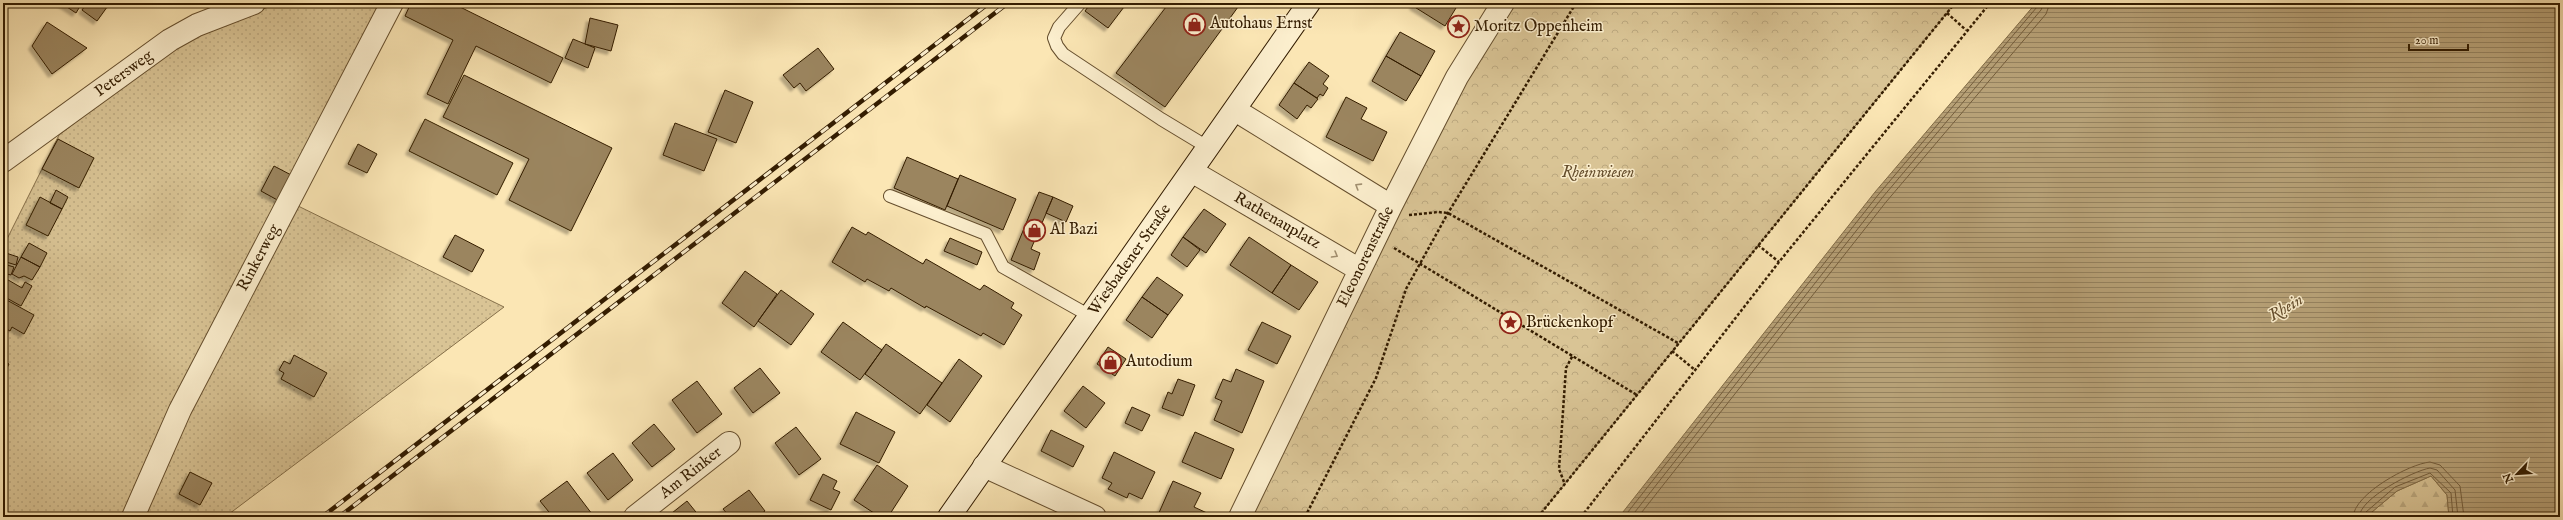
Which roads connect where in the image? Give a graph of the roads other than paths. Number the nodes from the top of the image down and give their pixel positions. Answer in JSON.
{"nodes":[{"id":1,"x":254,"y":3,"type":"edge"},
{"id":2,"x":392,"y":3,"type":"edge"},
{"id":3,"x":1080,"y":3,"type":"edge"},
{"id":4,"x":1309,"y":3,"type":"edge"},
{"id":5,"x":1503,"y":3,"type":"edge"},
{"id":6,"x":1235,"y":110,"type":"junction"},
{"id":7,"x":1209,"y":148,"type":"junction"},
{"id":8,"x":3,"y":161,"type":"edge"},
{"id":9,"x":1193,"y":172,"type":"junction"},
{"id":10,"x":890,"y":196,"type":"dead end"},
{"id":11,"x":1391,"y":206,"type":"junction"},
{"id":12,"x":1360,"y":270,"type":"junction"},
{"id":13,"x":1090,"y":316,"type":"junction"},
{"id":14,"x":729,"y":443,"type":"dead end"},
{"id":15,"x":984,"y":466,"type":"junction"},
{"id":16,"x":133,"y":517,"type":"edge"},
{"id":17,"x":635,"y":517,"type":"edge"},
{"id":18,"x":949,"y":517,"type":"edge"},
{"id":19,"x":1095,"y":517,"type":"edge"},
{"id":20,"x":1240,"y":517,"type":"edge"}],
"edges":[{"from":1,"to":8,"type":"street","name":"Petersweg"},
{"from":2,"to":16,"type":"street","name":"Rinkerweg"},
{"from":3,"to":7,"type":"lane"},
{"from":4,"to":6,"type":"street","name":"Wiesbadener Straße"},
{"from":5,"to":11,"type":"street","name":"Eleonorenstraße"},
{"from":6,"to":7,"type":"street","name":"Wiesbadener Straße"},
{"from":11,"to":6,"type":"street","one_way":true},
{"from":7,"to":9,"type":"street","name":"Wiesbadener Straße"},
{"from":9,"to":12,"type":"street","name":"Rathenauplatz","one_way":true},
{"from":9,"to":13,"type":"street","name":"Wiesbadener Straße"},
{"from":10,"to":13,"type":"lane"},
{"from":11,"to":12,"type":"street","name":"Eleonorenstraße"},
{"from":12,"to":20,"type":"street","name":"Eleonorenstraße"},
{"from":13,"to":15,"type":"street","name":"Wiesbadener Straße"},
{"from":14,"to":17,"type":"street","name":"Am Rinker"},
{"from":15,"to":18,"type":"street","name":"Wiesbadener Straße"},
{"from":15,"to":19,"type":"street"}]}
